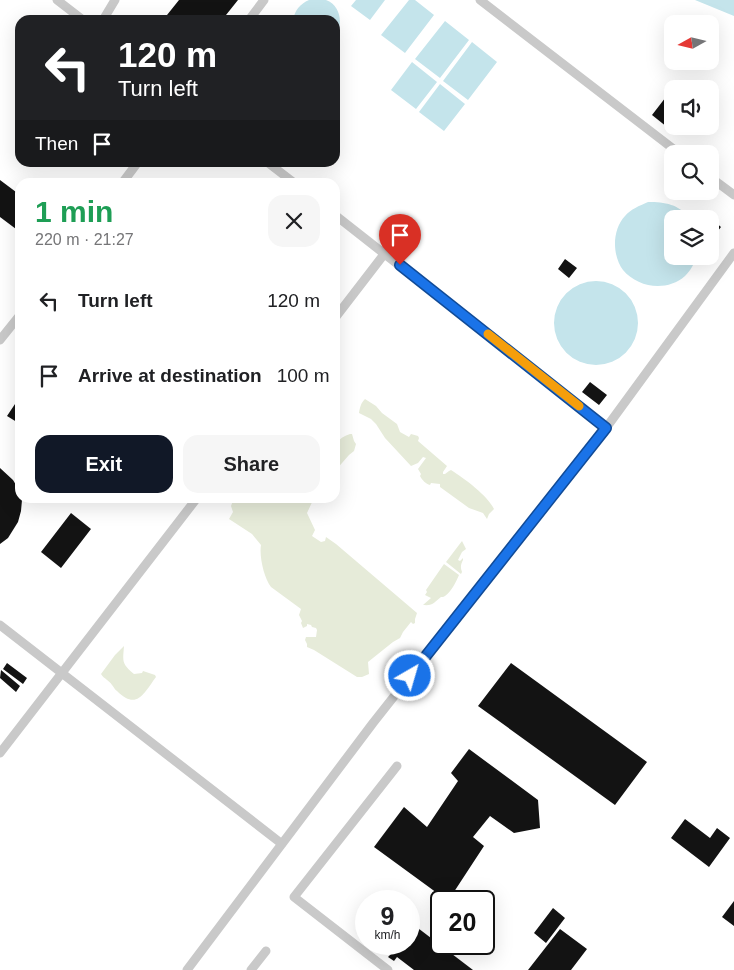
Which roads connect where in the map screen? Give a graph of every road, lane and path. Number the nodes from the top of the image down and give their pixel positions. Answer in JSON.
{"nodes":[{"id":1,"x":57,"y":0,"type":"edge"},
{"id":2,"x":115,"y":0,"type":"edge"},
{"id":3,"x":264,"y":0,"type":"edge"},
{"id":4,"x":480,"y":0,"type":"edge"},
{"id":5,"x":76,"y":15,"type":"edge"},
{"id":6,"x":106,"y":15,"type":"edge"},
{"id":7,"x":253,"y":15,"type":"edge"},
{"id":8,"x":668,"y":145,"type":"edge"},
{"id":9,"x":134,"y":167,"type":"edge"},
{"id":10,"x":274,"y":167,"type":"edge"},
{"id":11,"x":126,"y":178,"type":"edge"},
{"id":12,"x":288,"y":178,"type":"edge"},
{"id":13,"x":719,"y":184,"type":"edge"},
{"id":14,"x":734,"y":195,"type":"edge"},
{"id":15,"x":340,"y":219,"type":"edge"},
{"id":16,"x":385,"y":253,"type":"junction"},
{"id":17,"x":734,"y":253,"type":"edge"},
{"id":18,"x":340,"y":312,"type":"edge"},
{"id":19,"x":15,"y":320,"type":"edge"},
{"id":20,"x":0,"y":340,"type":"edge"},
{"id":21,"x":606,"y":428,"type":"junction"},
{"id":22,"x":193,"y":503,"type":"edge"},
{"id":23,"x":0,"y":625,"type":"edge"},
{"id":24,"x":62,"y":673,"type":"junction"},
{"id":25,"x":0,"y":753,"type":"edge"},
{"id":26,"x":397,"y":766,"type":"dead end"},
{"id":27,"x":282,"y":844,"type":"junction"},
{"id":28,"x":266,"y":951,"type":"dead end"},
{"id":29,"x":187,"y":970,"type":"edge"},
{"id":30,"x":251,"y":970,"type":"edge"},
{"id":31,"x":388,"y":970,"type":"edge"}],
"edges":[{"from":1,"to":5,"type":"lane"},
{"from":2,"to":6,"type":"lane"},
{"from":3,"to":7,"type":"lane"},
{"from":4,"to":8,"type":"lane"},
{"from":9,"to":11,"type":"lane"},
{"from":10,"to":12,"type":"lane"},
{"from":13,"to":14,"type":"lane"},
{"from":15,"to":16,"type":"lane"},
{"from":16,"to":18,"type":"lane"},
{"from":16,"to":21,"type":"lane"},
{"from":17,"to":21,"type":"lane"},
{"from":19,"to":20,"type":"lane"},
{"from":21,"to":27,"type":"lane"},
{"from":22,"to":24,"type":"lane"},
{"from":23,"to":24,"type":"lane"},
{"from":24,"to":25,"type":"lane"},
{"from":24,"to":27,"type":"lane"},
{"from":26,"to":31,"type":"lane"},
{"from":27,"to":29,"type":"lane"},
{"from":28,"to":30,"type":"lane"}]}
